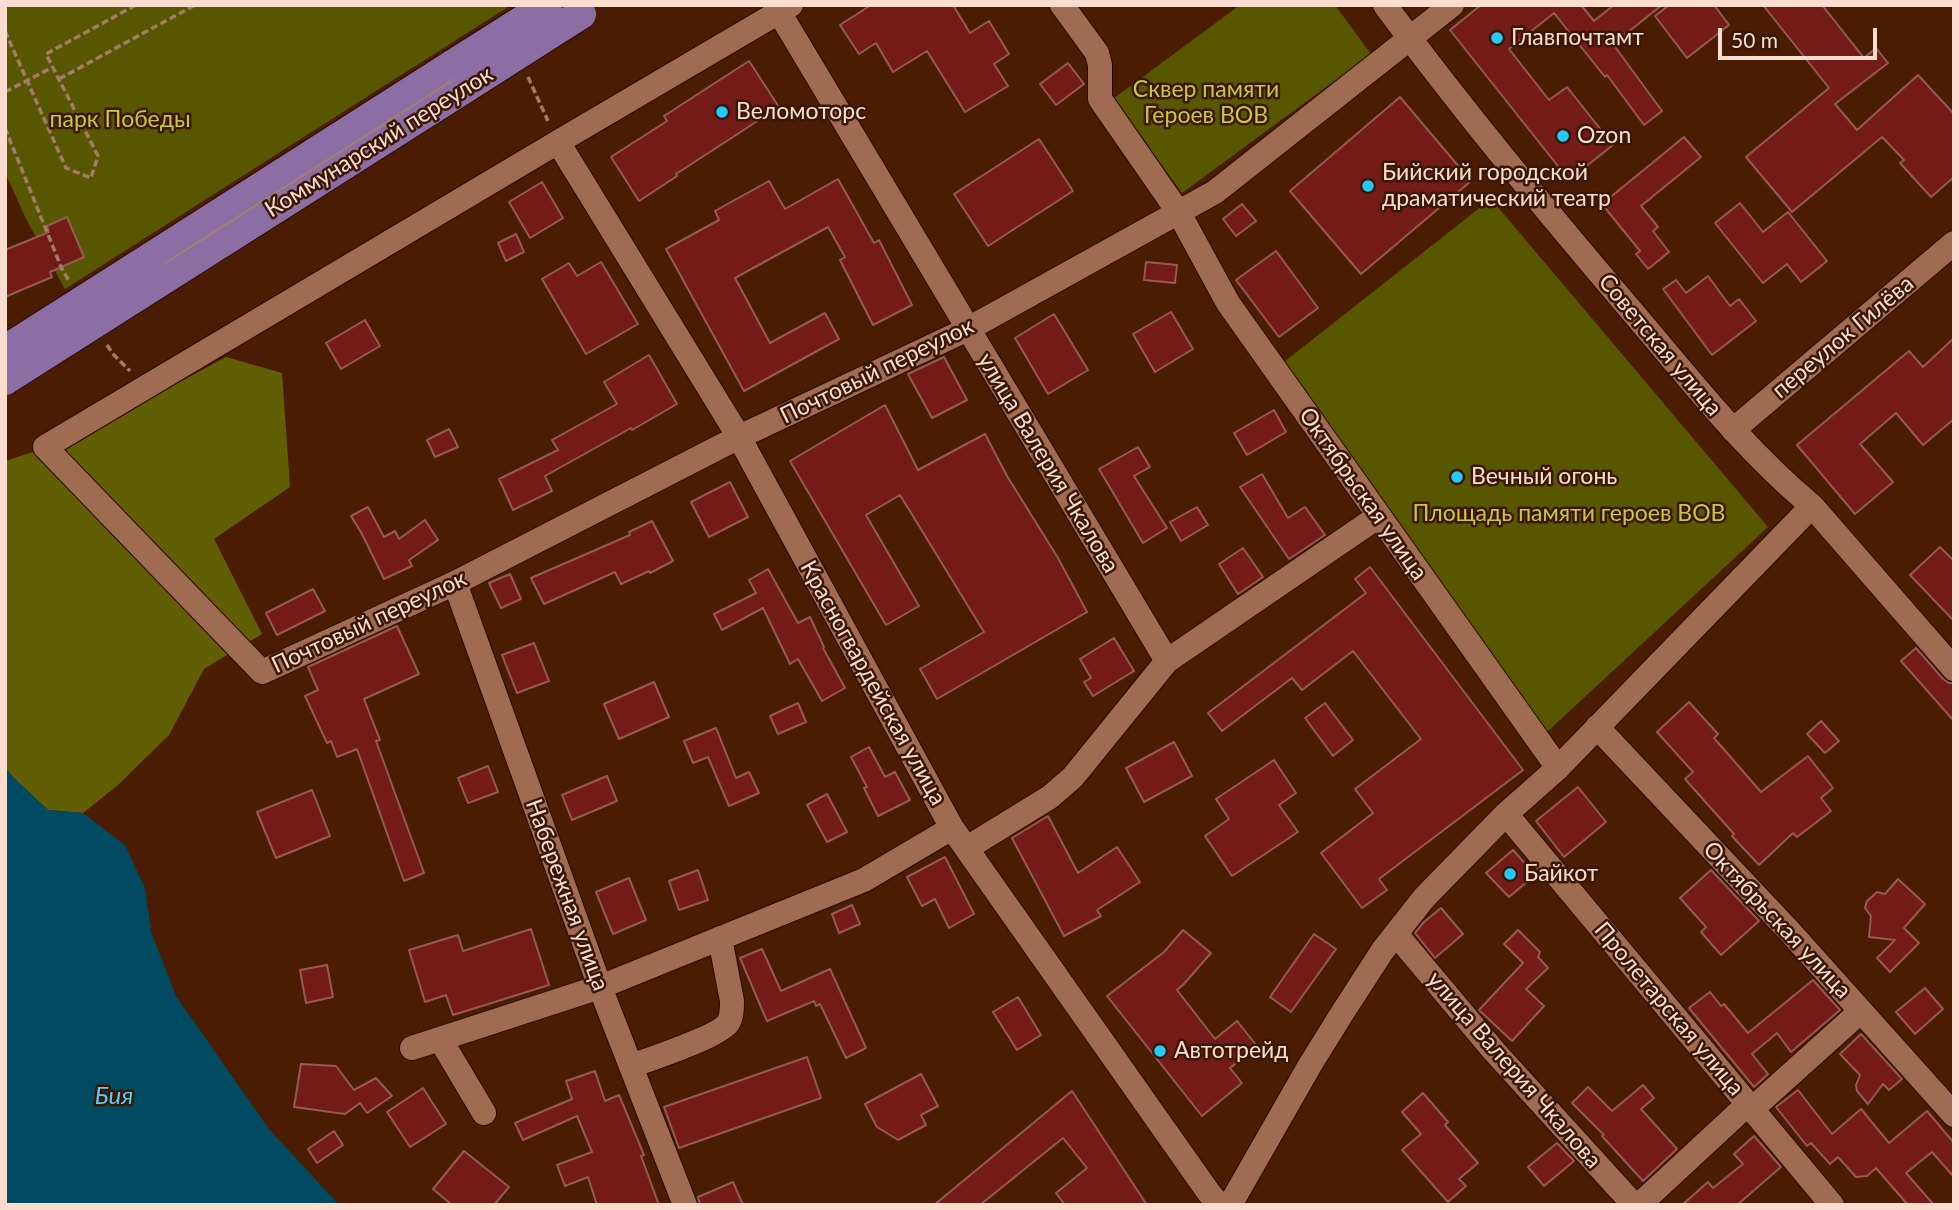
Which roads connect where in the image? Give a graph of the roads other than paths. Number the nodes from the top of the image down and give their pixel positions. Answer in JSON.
{"nodes":[{"id":1,"x":547,"y":5,"type":"edge"},
{"id":2,"x":1062,"y":5,"type":"edge"},
{"id":3,"x":1385,"y":5,"type":"edge"},
{"id":4,"x":1452,"y":5,"type":"edge"},
{"id":5,"x":785,"y":9,"type":"edge"},
{"id":6,"x":588,"y":10,"type":"edge"},
{"id":7,"x":1410,"y":39,"type":"junction"},
{"id":8,"x":461,"y":75,"type":"junction"},
{"id":9,"x":558,"y":142,"type":"junction"},
{"id":10,"x":1179,"y":212,"type":"junction"},
{"id":11,"x":1954,"y":243,"type":"edge"},
{"id":12,"x":157,"y":269,"type":"junction"},
{"id":13,"x":968,"y":329,"type":"junction"},
{"id":14,"x":5,"y":350,"type":"edge"},
{"id":15,"x":5,"y":380,"type":"edge"},
{"id":16,"x":1733,"y":430,"type":"junction"},
{"id":17,"x":739,"y":437,"type":"junction"},
{"id":18,"x":1812,"y":506,"type":"junction"},
{"id":19,"x":1379,"y":516,"type":"junction"},
{"id":20,"x":455,"y":583,"type":"junction"},
{"id":21,"x":1167,"y":662,"type":"junction"},
{"id":22,"x":1954,"y":669,"type":"edge"},
{"id":23,"x":1597,"y":727,"type":"junction"},
{"id":24,"x":1558,"y":768,"type":"junction"},
{"id":25,"x":1506,"y":814,"type":"junction"},
{"id":26,"x":952,"y":828,"type":"junction"},
{"id":27,"x":967,"y":848,"type":"junction"},
{"id":28,"x":1396,"y":934,"type":"junction"},
{"id":29,"x":720,"y":938,"type":"junction"},
{"id":30,"x":600,"y":987,"type":"junction"},
{"id":31,"x":1861,"y":1012,"type":"junction"},
{"id":32,"x":440,"y":1039,"type":"junction"},
{"id":33,"x":412,"y":1048,"type":"dead end"},
{"id":34,"x":631,"y":1066,"type":"junction"},
{"id":35,"x":1750,"y":1107,"type":"junction"},
{"id":36,"x":484,"y":1113,"type":"dead end"},
{"id":37,"x":1954,"y":1115,"type":"edge"},
{"id":38,"x":685,"y":1205,"type":"edge"},
{"id":39,"x":1219,"y":1205,"type":"edge"},
{"id":40,"x":1230,"y":1205,"type":"edge"},
{"id":41,"x":1636,"y":1205,"type":"edge"},
{"id":42,"x":1832,"y":1205,"type":"edge"}],
"edges":[{"from":1,"to":8,"type":"main road","name":"Коммунарский переулок","bridge":true},
{"from":2,"to":10,"type":"street","name":"Октябрьская улица"},
{"from":3,"to":7,"type":"street","name":"Советская улица"},
{"from":4,"to":7,"type":"street","name":"Почтовый переулок"},
{"from":5,"to":9,"type":"street"},
{"from":5,"to":13,"type":"street","name":"улица Валерия Чкалова"},
{"from":6,"to":8,"type":"main road","name":"Коммунарский переулок","bridge":true},
{"from":7,"to":10,"type":"street","name":"Почтовый переулок"},
{"from":7,"to":16,"type":"street","name":"Советская улица"},
{"from":8,"to":12,"type":"main road","name":"Коммунарский переулок"},
{"from":9,"to":17,"type":"street","name":"Красногвардейская улица"},
{"from":9,"to":20,"type":"street","name":"Почтовый переулок"},
{"from":10,"to":13,"type":"street","name":"Почтовый переулок"},
{"from":10,"to":19,"type":"street","name":"Октябрьская улица"},
{"from":11,"to":16,"type":"street","name":"переулок Гилёва"},
{"from":12,"to":14,"type":"main road","bridge":true},
{"from":12,"to":15,"type":"main road","bridge":true},
{"from":13,"to":17,"type":"street","name":"Почтовый переулок"},
{"from":13,"to":21,"type":"street","name":"улица Валерия Чкалова"},
{"from":16,"to":18,"type":"street","name":"Советская улица"},
{"from":17,"to":20,"type":"street","name":"Почтовый переулок"},
{"from":17,"to":26,"type":"street","name":"Красногвардейская улица"},
{"from":18,"to":22,"type":"street","name":"Советская улица"},
{"from":18,"to":23,"type":"street"},
{"from":19,"to":21,"type":"street"},
{"from":19,"to":24,"type":"street","name":"Октябрьская улица"},
{"from":20,"to":30,"type":"street","name":"Набережная улица"},
{"from":21,"to":27,"type":"street"},
{"from":23,"to":24,"type":"street"},
{"from":23,"to":31,"type":"street","name":"Октябрьская улица"},
{"from":24,"to":25,"type":"street"},
{"from":25,"to":28,"type":"street"},
{"from":25,"to":35,"type":"street","name":"Пролетарская улица"},
{"from":26,"to":27,"type":"street","name":"Красногвардейская улица"},
{"from":26,"to":29,"type":"street"},
{"from":27,"to":39,"type":"street","name":"Красногвардейская улица"},
{"from":28,"to":40,"type":"street"},
{"from":28,"to":41,"type":"street","name":"улица Валерия Чкалова"},
{"from":29,"to":30,"type":"street"},
{"from":29,"to":34,"type":"street"},
{"from":30,"to":32,"type":"street"},
{"from":30,"to":34,"type":"street","name":"Набережная улица"},
{"from":31,"to":35,"type":"street"},
{"from":31,"to":37,"type":"street","name":"Октябрьская улица"},
{"from":32,"to":33,"type":"street"},
{"from":32,"to":36,"type":"street"},
{"from":34,"to":38,"type":"street","name":"Набережная улица"},
{"from":35,"to":41,"type":"street"},
{"from":35,"to":42,"type":"street","name":"Пролетарская улица"}]}
